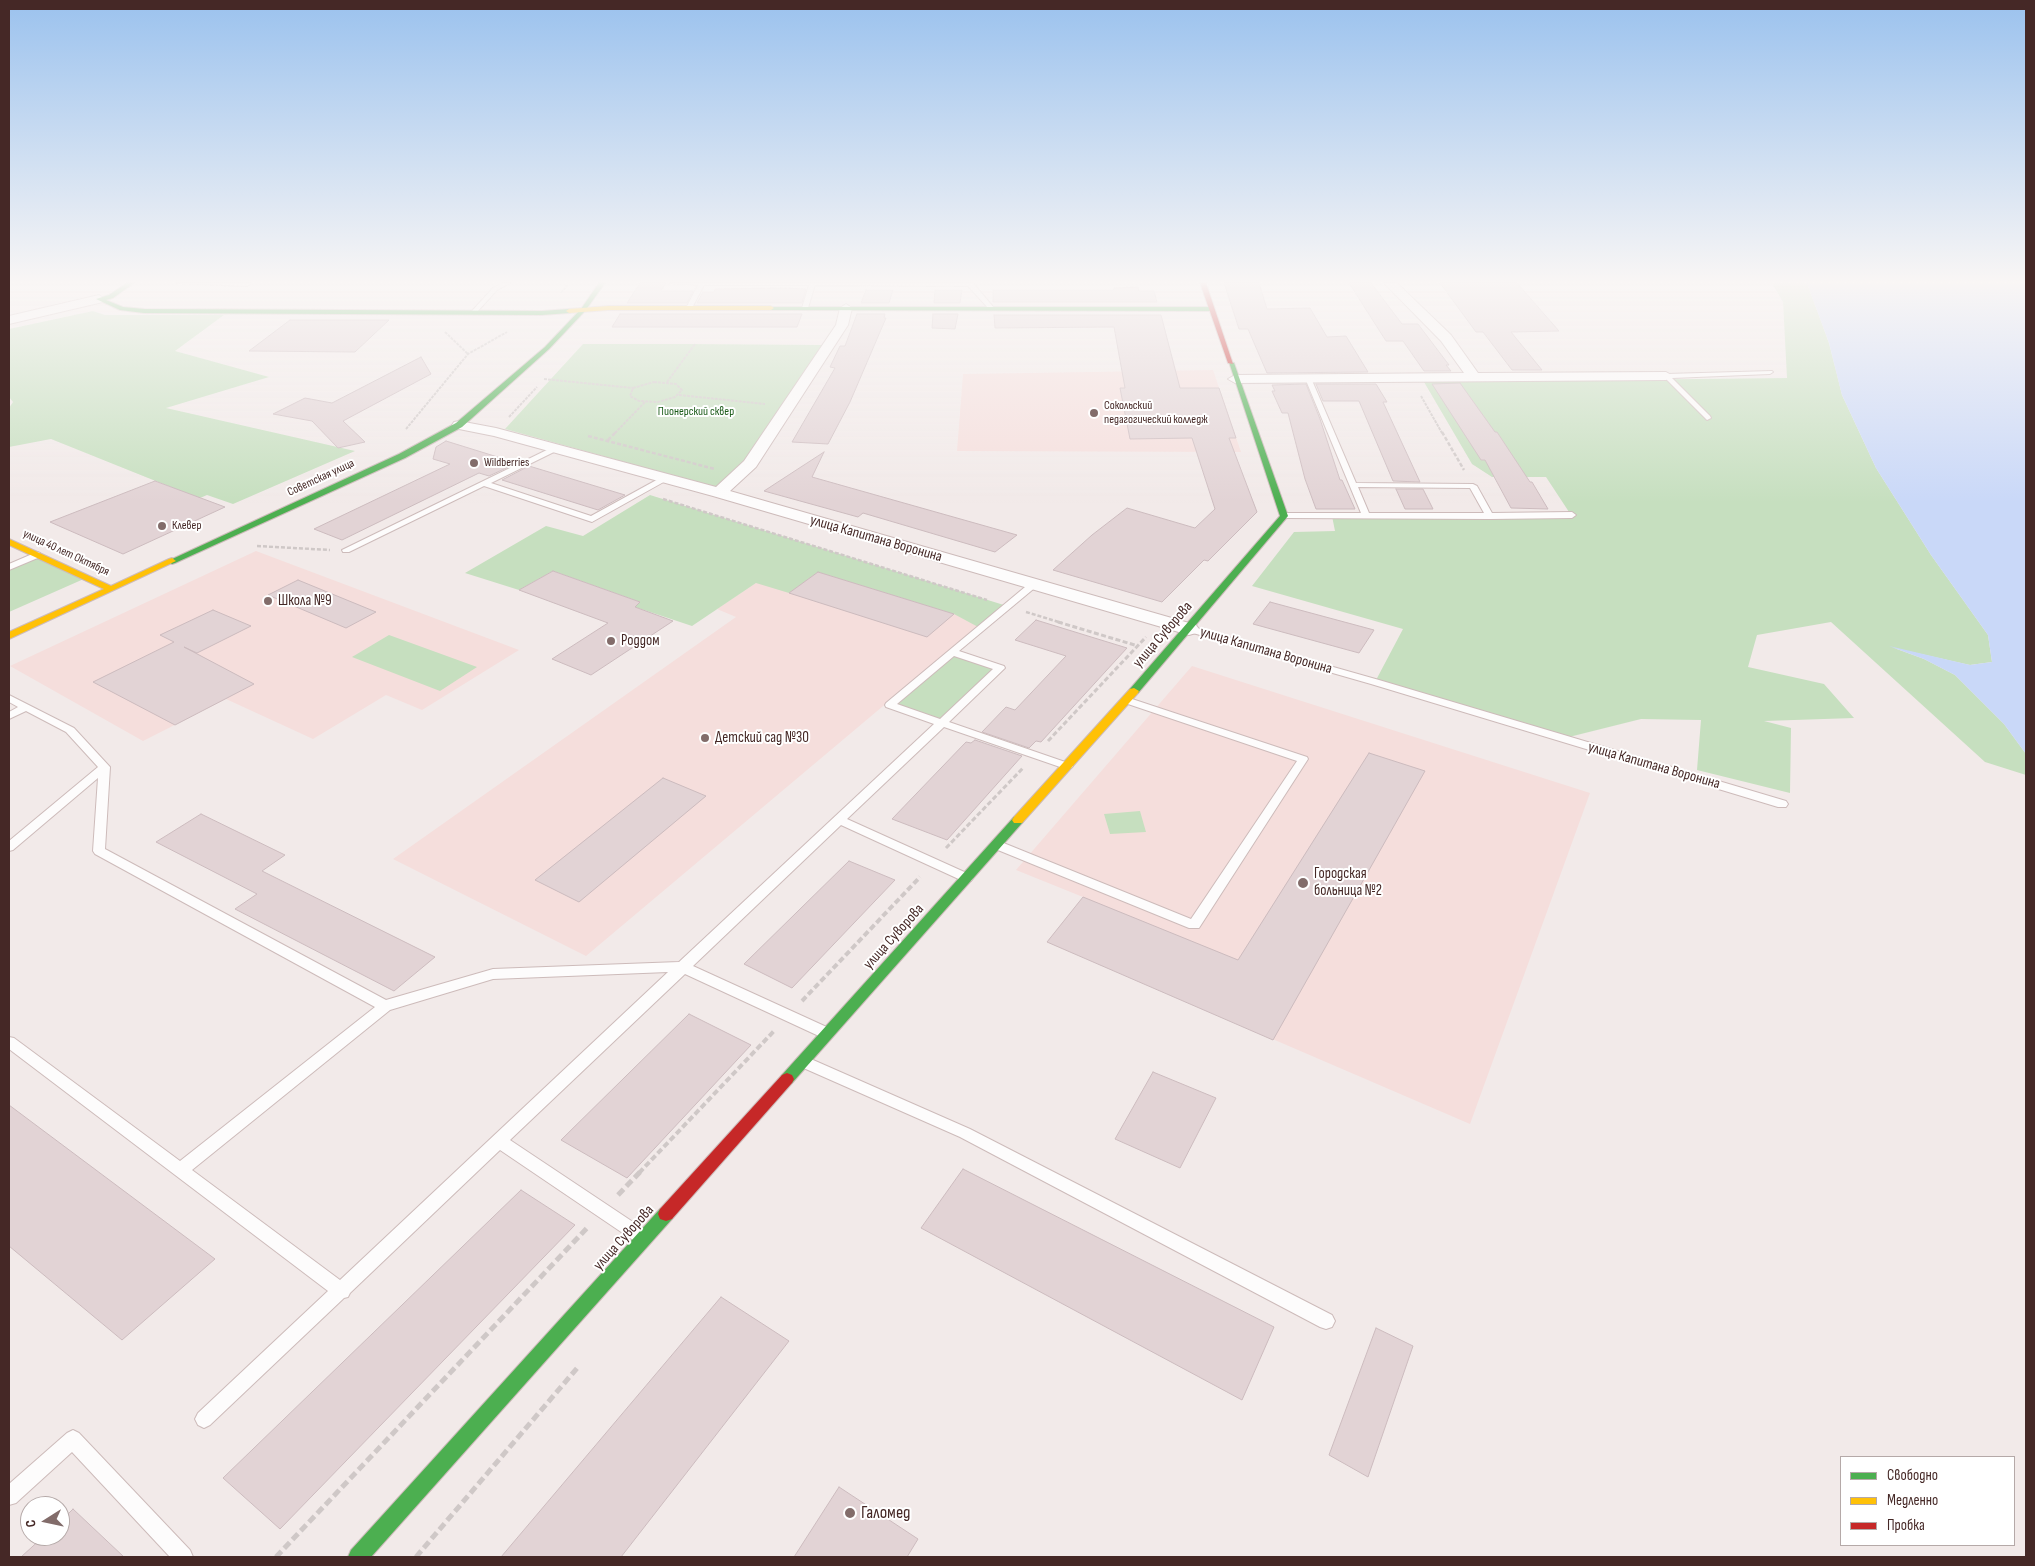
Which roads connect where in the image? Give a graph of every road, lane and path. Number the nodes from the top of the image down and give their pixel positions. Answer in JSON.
{"nodes":[{"id":1,"x":466,"y":356,"type":"edge"},
{"id":2,"x":538,"y":356,"type":"edge"},
{"id":3,"x":686,"y":356,"type":"edge"},
{"id":4,"x":821,"y":356,"type":"edge"},
{"id":5,"x":1227,"y":356,"type":"edge"},
{"id":6,"x":1459,"y":356,"type":"edge"},
{"id":7,"x":1770,"y":372,"type":"dead end"},
{"id":8,"x":1666,"y":376,"type":"junction"},
{"id":9,"x":1474,"y":377,"type":"junction"},
{"id":10,"x":1308,"y":378,"type":"junction"},
{"id":11,"x":1411,"y":378,"type":"junction"},
{"id":12,"x":544,"y":379,"type":"dead end"},
{"id":13,"x":1235,"y":379,"type":"junction"},
{"id":14,"x":667,"y":382,"type":"junction"},
{"id":15,"x":633,"y":388,"type":"junction"},
{"id":16,"x":679,"y":395,"type":"junction"},
{"id":17,"x":645,"y":402,"type":"junction"},
{"id":18,"x":788,"y":406,"type":"junction"},
{"id":19,"x":1707,"y":418,"type":"dead end"},
{"id":20,"x":460,"y":425,"type":"junction"},
{"id":21,"x":403,"y":433,"type":"dead end"},
{"id":22,"x":607,"y":440,"type":"dead end"},
{"id":23,"x":555,"y":448,"type":"junction"},
{"id":24,"x":665,"y":479,"type":"junction"},
{"id":25,"x":484,"y":482,"type":"junction"},
{"id":26,"x":1353,"y":485,"type":"junction"},
{"id":27,"x":1473,"y":486,"type":"junction"},
{"id":28,"x":719,"y":493,"type":"junction"},
{"id":29,"x":659,"y":498,"type":"dead end"},
{"id":30,"x":1284,"y":516,"type":"junction"},
{"id":31,"x":1366,"y":516,"type":"junction"},
{"id":32,"x":1490,"y":516,"type":"junction"},
{"id":33,"x":1572,"y":516,"type":"dead end"},
{"id":34,"x":9,"y":542,"type":"edge"},
{"id":35,"x":248,"y":546,"type":"dead end"},
{"id":36,"x":346,"y":550,"type":"joint"},
{"id":37,"x":37,"y":555,"type":"junction"},
{"id":38,"x":9,"y":567,"type":"edge"},
{"id":39,"x":1034,"y":584,"type":"junction"},
{"id":40,"x":111,"y":589,"type":"junction"},
{"id":41,"x":1007,"y":606,"type":"junction"},
{"id":42,"x":1189,"y":629,"type":"junction"},
{"id":43,"x":1148,"y":635,"type":"dead end"},
{"id":44,"x":9,"y":636,"type":"edge"},
{"id":45,"x":1138,"y":646,"type":"junction"},
{"id":46,"x":952,"y":652,"type":"junction"},
{"id":47,"x":9,"y":698,"type":"edge"},
{"id":48,"x":1126,"y":700,"type":"junction"},
{"id":49,"x":26,"y":707,"type":"junction"},
{"id":50,"x":9,"y":716,"type":"edge"},
{"id":51,"x":941,"y":724,"type":"junction"},
{"id":52,"x":1042,"y":747,"type":"dead end"},
{"id":53,"x":1028,"y":762,"type":"dead end"},
{"id":54,"x":1067,"y":766,"type":"junction"},
{"id":55,"x":104,"y":768,"type":"junction"},
{"id":56,"x":1782,"y":804,"type":"dead end"},
{"id":57,"x":839,"y":820,"type":"junction"},
{"id":58,"x":997,"y":845,"type":"junction"},
{"id":59,"x":9,"y":847,"type":"edge"},
{"id":60,"x":940,"y":856,"type":"dead end"},
{"id":61,"x":926,"y":870,"type":"dead end"},
{"id":62,"x":967,"y":878,"type":"junction"},
{"id":63,"x":683,"y":967,"type":"junction"},
{"id":64,"x":385,"y":1006,"type":"junction"},
{"id":65,"x":796,"y":1008,"type":"dead end"},
{"id":66,"x":775,"y":1029,"type":"dead end"},
{"id":67,"x":828,"y":1034,"type":"junction"},
{"id":68,"x":9,"y":1042,"type":"edge"},
{"id":69,"x":803,"y":1061,"type":"junction"},
{"id":70,"x":499,"y":1141,"type":"junction"},
{"id":71,"x":180,"y":1170,"type":"junction"},
{"id":72,"x":611,"y":1203,"type":"dead end"},
{"id":73,"x":591,"y":1225,"type":"dead end"},
{"id":74,"x":644,"y":1238,"type":"junction"},
{"id":75,"x":342,"y":1291,"type":"junction"},
{"id":76,"x":1326,"y":1321,"type":"dead end"},
{"id":77,"x":204,"y":1419,"type":"dead end"},
{"id":78,"x":9,"y":1496,"type":"edge"},
{"id":79,"x":184,"y":1557,"type":"edge"},
{"id":80,"x":276,"y":1557,"type":"edge"},
{"id":81,"x":358,"y":1557,"type":"edge"}],
"edges":[{"from":1,"to":21,"type":"path"},
{"from":2,"to":20,"type":"street","name":"Советская улица"},
{"from":3,"to":14,"type":"path"},
{"from":4,"to":18,"type":"street"},
{"from":5,"to":13,"type":"street"},
{"from":6,"to":9,"type":"street"},
{"from":7,"to":8,"type":"lane"},
{"from":8,"to":9,"type":"street"},
{"from":8,"to":19,"type":"lane"},
{"from":9,"to":11,"type":"street"},
{"from":10,"to":11,"type":"street"},
{"from":10,"to":13,"type":"street"},
{"from":10,"to":26,"type":"lane"},
{"from":11,"to":27,"type":"path"},
{"from":12,"to":15,"type":"path"},
{"from":13,"to":30,"type":"street"},
{"from":14,"to":15,"type":"path"},
{"from":14,"to":16,"type":"path"},
{"from":15,"to":17,"type":"path"},
{"from":16,"to":17,"type":"path"},
{"from":16,"to":18,"type":"path"},
{"from":17,"to":22,"type":"path"},
{"from":18,"to":28,"type":"street"},
{"from":20,"to":23,"type":"street","name":"улица Капитана Воронина"},
{"from":20,"to":40,"type":"street","name":"Советская улица"},
{"from":23,"to":24,"type":"street","name":"улица Капитана Воронина"},
{"from":23,"to":25,"type":"lane"},
{"from":24,"to":25,"type":"lane"},
{"from":24,"to":28,"type":"street","name":"улица Капитана Воронина"},
{"from":25,"to":36,"type":"lane"},
{"from":26,"to":27,"type":"lane"},
{"from":26,"to":31,"type":"lane"},
{"from":27,"to":32,"type":"lane"},
{"from":28,"to":39,"type":"street","name":"улица Капитана Воронина"},
{"from":29,"to":41,"type":"path"},
{"from":30,"to":31,"type":"lane"},
{"from":30,"to":42,"type":"street","name":"улица Суворова"},
{"from":31,"to":32,"type":"lane"},
{"from":32,"to":33,"type":"lane"},
{"from":34,"to":37,"type":"street","name":"улица 40 лет Октября"},
{"from":35,"to":36,"type":"path"},
{"from":37,"to":38,"type":"lane"},
{"from":37,"to":40,"type":"street","name":"улица 40 лет Октября"},
{"from":39,"to":41,"type":"lane"},
{"from":39,"to":42,"type":"street","name":"улица Капитана Воронина"},
{"from":40,"to":44,"type":"street","name":"Советская улица"},
{"from":41,"to":45,"type":"path"},
{"from":41,"to":46,"type":"lane"},
{"from":42,"to":48,"type":"street","name":"улица Суворова"},
{"from":42,"to":56,"type":"lane","name":"улица Капитана Воронина"},
{"from":43,"to":45,"type":"path"},
{"from":45,"to":52,"type":"path"},
{"from":46,"to":51,"type":"lane"},
{"from":46,"to":51,"type":"lane"},
{"from":47,"to":49,"type":"lane"},
{"from":48,"to":54,"type":"street","name":"улица Суворова"},
{"from":48,"to":58,"type":"lane"},
{"from":49,"to":50,"type":"lane"},
{"from":49,"to":55,"type":"lane"},
{"from":51,"to":54,"type":"lane"},
{"from":51,"to":57,"type":"lane"},
{"from":53,"to":60,"type":"path"},
{"from":54,"to":58,"type":"street","name":"улица Суворова"},
{"from":55,"to":59,"type":"lane"},
{"from":55,"to":64,"type":"lane"},
{"from":57,"to":62,"type":"lane"},
{"from":57,"to":63,"type":"lane"},
{"from":58,"to":62,"type":"street","name":"улица Суворова"},
{"from":61,"to":65,"type":"path"},
{"from":62,"to":67,"type":"street","name":"улица Суворова"},
{"from":63,"to":64,"type":"lane"},
{"from":63,"to":67,"type":"lane"},
{"from":63,"to":70,"type":"lane"},
{"from":64,"to":71,"type":"lane"},
{"from":66,"to":72,"type":"path"},
{"from":67,"to":69,"type":"street","name":"улица Суворова"},
{"from":68,"to":71,"type":"lane"},
{"from":69,"to":74,"type":"street","name":"улица Суворова"},
{"from":69,"to":76,"type":"lane"},
{"from":70,"to":74,"type":"lane"},
{"from":70,"to":75,"type":"lane"},
{"from":71,"to":75,"type":"lane"},
{"from":73,"to":80,"type":"path"},
{"from":74,"to":81,"type":"street","name":"улица Суворова"},
{"from":75,"to":77,"type":"lane"},
{"from":78,"to":79,"type":"lane"}]}
